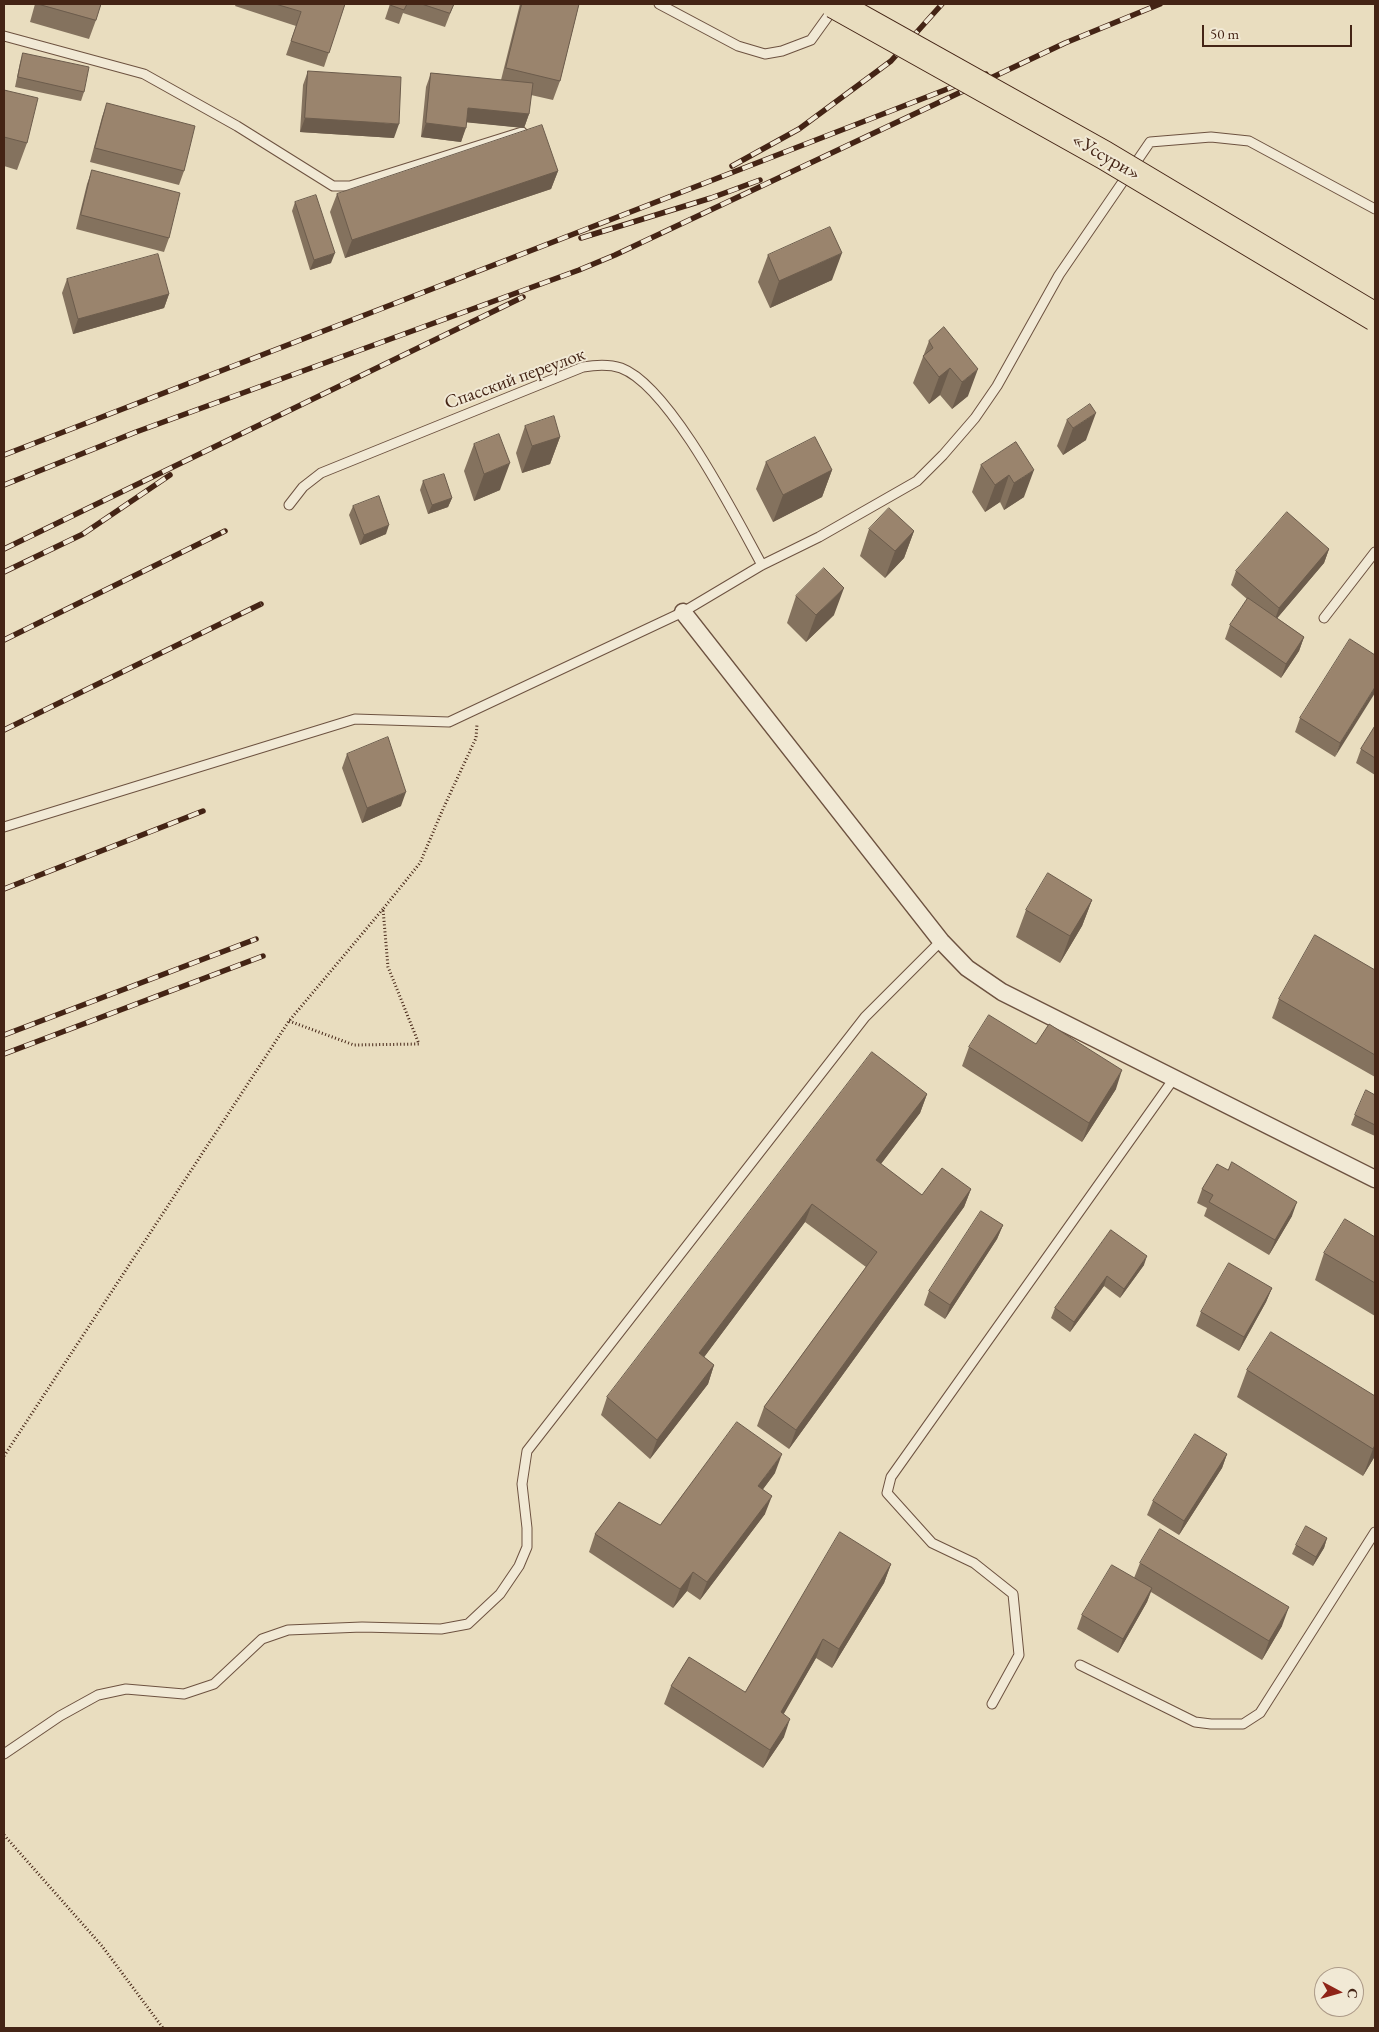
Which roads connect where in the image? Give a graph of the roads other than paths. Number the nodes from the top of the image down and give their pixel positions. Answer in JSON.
{"nodes":[{"id":1,"x":659,"y":4,"type":"edge"},
{"id":2,"x":836,"y":4,"type":"edge"},
{"id":3,"x":4,"y":36,"type":"edge"},
{"id":4,"x":522,"y":132,"type":"edge"},
{"id":5,"x":1375,"y":208,"type":"edge"},
{"id":6,"x":1375,"y":317,"type":"edge"},
{"id":7,"x":289,"y":505,"type":"dead end"},
{"id":8,"x":1375,"y":552,"type":"edge"},
{"id":9,"x":762,"y":565,"type":"junction"},
{"id":10,"x":683,"y":612,"type":"junction"},
{"id":11,"x":1324,"y":618,"type":"dead end"},
{"id":12,"x":4,"y":827,"type":"edge"},
{"id":13,"x":941,"y":941,"type":"junction"},
{"id":14,"x":1175,"y":1077,"type":"junction"},
{"id":15,"x":1375,"y":1178,"type":"edge"},
{"id":16,"x":1375,"y":1532,"type":"edge"},
{"id":17,"x":1080,"y":1665,"type":"dead end"},
{"id":18,"x":992,"y":1704,"type":"dead end"},
{"id":19,"x":4,"y":1754,"type":"edge"}],
"edges":[{"from":1,"to":2,"type":"lane"},
{"from":2,"to":6,"type":"highway","name":"«Уссури»","bridge":true},
{"from":3,"to":4,"type":"lane"},
{"from":5,"to":9,"type":"lane"},
{"from":7,"to":9,"type":"lane","name":"Спасский переулок"},
{"from":8,"to":11,"type":"lane"},
{"from":9,"to":10,"type":"lane"},
{"from":10,"to":12,"type":"lane"},
{"from":10,"to":13,"type":"street"},
{"from":13,"to":14,"type":"street"},
{"from":13,"to":19,"type":"lane"},
{"from":14,"to":15,"type":"street"},
{"from":14,"to":18,"type":"lane"},
{"from":16,"to":17,"type":"lane"}]}
